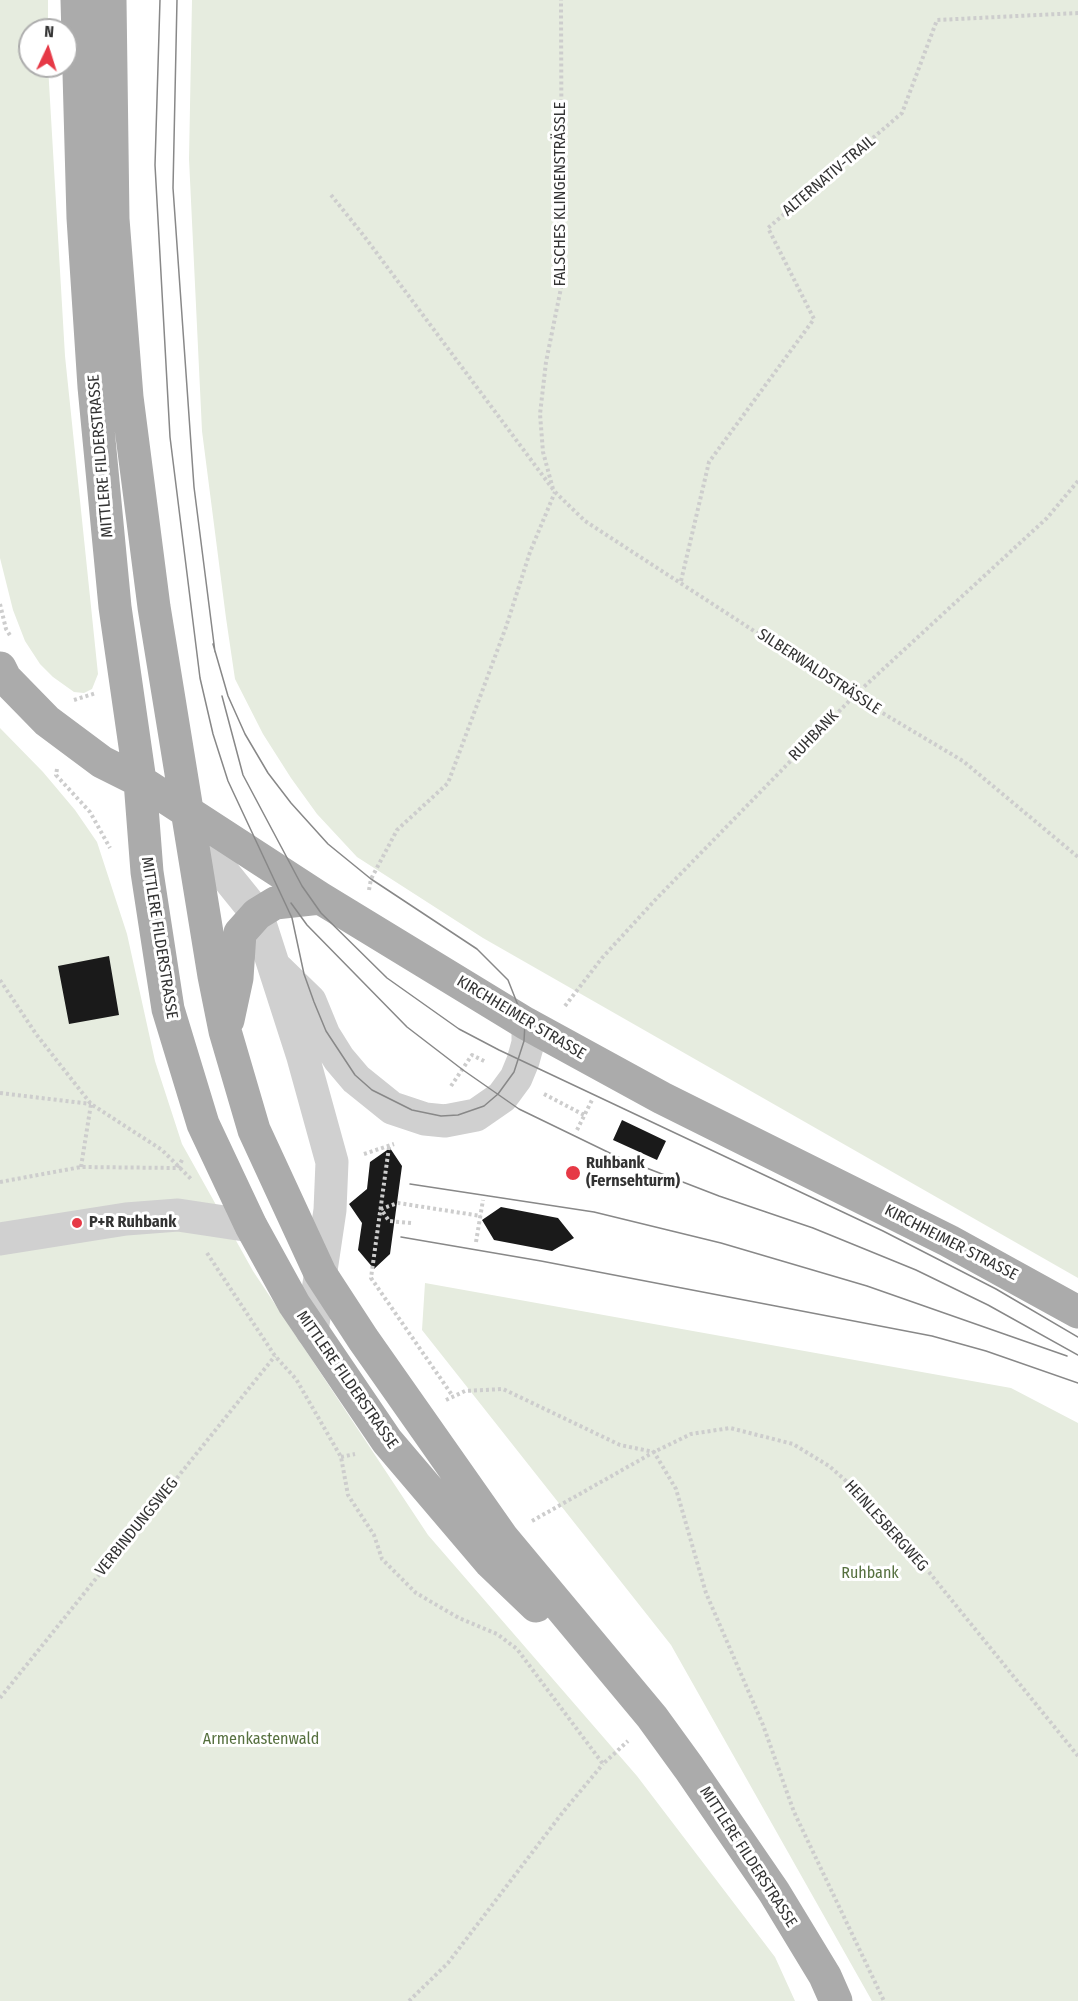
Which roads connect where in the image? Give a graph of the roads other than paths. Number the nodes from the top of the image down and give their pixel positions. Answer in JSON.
{"nodes":[{"id":1,"x":77,"y":0,"type":"edge"},
{"id":2,"x":110,"y":0,"type":"edge"},
{"id":3,"x":0,"y":669,"type":"edge"},
{"id":4,"x":140,"y":781,"type":"junction"},
{"id":5,"x":186,"y":811,"type":"junction"},
{"id":6,"x":320,"y":898,"type":"junction"},
{"id":7,"x":257,"y":914,"type":"junction"},
{"id":8,"x":273,"y":966,"type":"junction"},
{"id":9,"x":528,"y":1025,"type":"junction"},
{"id":10,"x":225,"y":1031,"type":"junction"},
{"id":11,"x":251,"y":1226,"type":"junction"},
{"id":12,"x":0,"y":1239,"type":"edge"},
{"id":13,"x":320,"y":1273,"type":"junction"},
{"id":14,"x":1078,"y":1312,"type":"edge"},
{"id":15,"x":312,"y":1331,"type":"junction"},
{"id":16,"x":652,"y":1718,"type":"junction"},
{"id":17,"x":836,"y":2001,"type":"edge"}],
"edges":[{"from":1,"to":4,"type":"main road","name":"MITTLERE FILDERSTRASSE"},
{"from":2,"to":5,"type":"main road","name":"MITTLERE FILDERSTRASSE"},
{"from":3,"to":4,"type":"main road","name":"KIRCHHEIMER STRASSE"},
{"from":4,"to":5,"type":"main road","name":"KIRCHHEIMER STRASSE"},
{"from":4,"to":11,"type":"main road","name":"MITTLERE FILDERSTRASSE"},
{"from":5,"to":6,"type":"main road","name":"KIRCHHEIMER STRASSE"},
{"from":5,"to":7,"type":"street"},
{"from":5,"to":10,"type":"main road","name":"MITTLERE FILDERSTRASSE"},
{"from":6,"to":7,"type":"main road"},
{"from":6,"to":9,"type":"main road","name":"KIRCHHEIMER STRASSE"},
{"from":7,"to":8,"type":"street"},
{"from":7,"to":10,"type":"main road"},
{"from":8,"to":9,"type":"street"},
{"from":8,"to":13,"type":"street"},
{"from":9,"to":14,"type":"main road","name":"KIRCHHEIMER STRASSE"},
{"from":10,"to":13,"type":"main road","name":"MITTLERE FILDERSTRASSE"},
{"from":11,"to":12,"type":"street"},
{"from":11,"to":13,"type":"main road"},
{"from":11,"to":15,"type":"main road","name":"MITTLERE FILDERSTRASSE"},
{"from":13,"to":15,"type":"street"},
{"from":13,"to":16,"type":"main road","name":"MITTLERE FILDERSTRASSE"},
{"from":15,"to":16,"type":"main road","name":"MITTLERE FILDERSTRASSE"},
{"from":16,"to":17,"type":"main road","name":"MITTLERE FILDERSTRASSE"}]}
